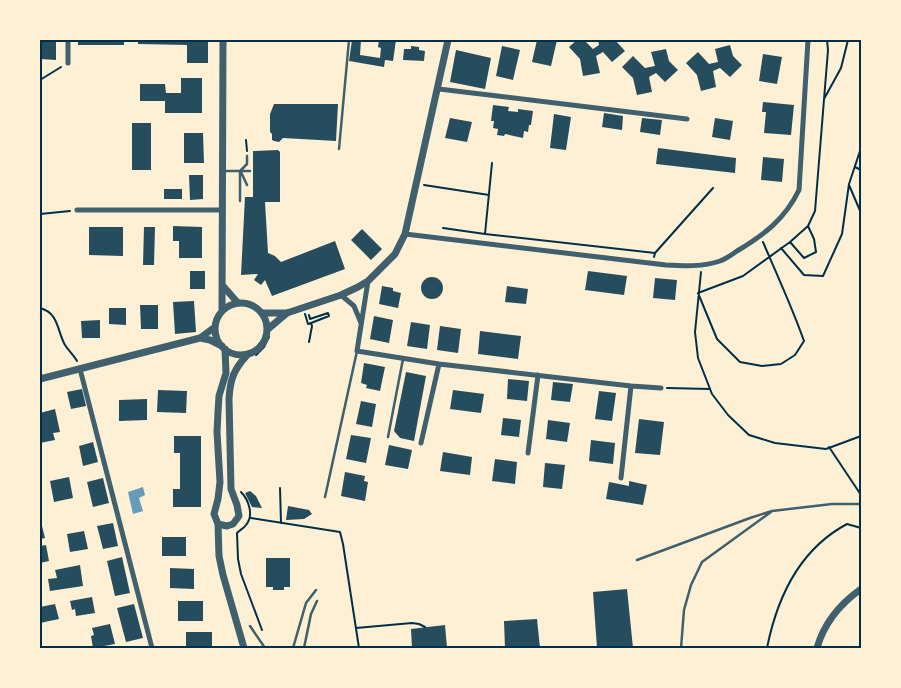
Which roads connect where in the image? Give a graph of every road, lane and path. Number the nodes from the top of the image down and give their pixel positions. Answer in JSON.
{"nodes":[{"id":1,"x":68,"y":40,"type":"edge"},
{"id":2,"x":223,"y":40,"type":"edge"},
{"id":3,"x":349,"y":40,"type":"edge"},
{"id":4,"x":448,"y":40,"type":"edge"},
{"id":5,"x":808,"y":40,"type":"edge"},
{"id":6,"x":827,"y":40,"type":"edge"},
{"id":7,"x":848,"y":40,"type":"edge"},
{"id":8,"x":68,"y":63,"type":"joint"},
{"id":9,"x":40,"y":80,"type":"edge"},
{"id":10,"x":439,"y":88,"type":"junction"},
{"id":11,"x":823,"y":101,"type":"junction"},
{"id":12,"x":687,"y":119,"type":"dead end"},
{"id":13,"x":246,"y":140,"type":"dead end"},
{"id":14,"x":861,"y":148,"type":"edge"},
{"id":15,"x":339,"y":149,"type":"dead end"},
{"id":16,"x":247,"y":156,"type":"joint"},
{"id":17,"x":492,"y":163,"type":"dead end"},
{"id":18,"x":855,"y":167,"type":"junction"},
{"id":19,"x":861,"y":170,"type":"edge"},
{"id":20,"x":223,"y":171,"type":"junction"},
{"id":21,"x":240,"y":171,"type":"junction"},
{"id":22,"x":250,"y":171,"type":"dead end"},
{"id":23,"x":416,"y":184,"type":"junction"},
{"id":24,"x":849,"y":184,"type":"junction"},
{"id":25,"x":247,"y":185,"type":"dead end"},
{"id":26,"x":713,"y":188,"type":"dead end"},
{"id":27,"x":489,"y":195,"type":"junction"},
{"id":28,"x":240,"y":201,"type":"dead end"},
{"id":29,"x":77,"y":210,"type":"joint"},
{"id":30,"x":223,"y":210,"type":"junction"},
{"id":31,"x":861,"y":213,"type":"edge"},
{"id":32,"x":40,"y":214,"type":"edge"},
{"id":33,"x":808,"y":226,"type":"junction"},
{"id":34,"x":443,"y":228,"type":"dead end"},
{"id":35,"x":405,"y":234,"type":"junction"},
{"id":36,"x":485,"y":234,"type":"junction"},
{"id":37,"x":761,"y":236,"type":"junction"},
{"id":38,"x":790,"y":242,"type":"junction"},
{"id":39,"x":781,"y":248,"type":"junction"},
{"id":40,"x":655,"y":253,"type":"junction"},
{"id":41,"x":770,"y":257,"type":"junction"},
{"id":42,"x":653,"y":264,"type":"junction"},
{"id":43,"x":702,"y":264,"type":"junction"},
{"id":44,"x":368,"y":281,"type":"junction"},
{"id":45,"x":223,"y":286,"type":"junction"},
{"id":46,"x":698,"y":293,"type":"junction"},
{"id":47,"x":341,"y":295,"type":"junction"},
{"id":48,"x":238,"y":303,"type":"junction"},
{"id":49,"x":40,"y":308,"type":"edge"},
{"id":50,"x":222,"y":311,"type":"junction"},
{"id":51,"x":263,"y":313,"type":"junction"},
{"id":52,"x":287,"y":313,"type":"junction"},
{"id":53,"x":305,"y":314,"type":"dead end"},
{"id":54,"x":306,"y":318,"type":"dead end"},
{"id":55,"x":311,"y":323,"type":"junction"},
{"id":56,"x":361,"y":323,"type":"junction"},
{"id":57,"x":215,"y":327,"type":"junction"},
{"id":58,"x":269,"y":332,"type":"junction"},
{"id":59,"x":200,"y":338,"type":"junction"},
{"id":60,"x":309,"y":342,"type":"dead end"},
{"id":61,"x":223,"y":347,"type":"junction"},
{"id":62,"x":357,"y":351,"type":"junction"},
{"id":63,"x":251,"y":355,"type":"junction"},
{"id":64,"x":403,"y":358,"type":"junction"},
{"id":65,"x":439,"y":364,"type":"junction"},
{"id":66,"x":80,"y":369,"type":"junction"},
{"id":67,"x":538,"y":375,"type":"junction"},
{"id":68,"x":40,"y":379,"type":"edge"},
{"id":69,"x":631,"y":386,"type":"junction"},
{"id":70,"x":661,"y":388,"type":"joint"},
{"id":71,"x":710,"y":388,"type":"junction"},
{"id":72,"x":861,"y":436,"type":"edge"},
{"id":73,"x":388,"y":437,"type":"dead end"},
{"id":74,"x":422,"y":443,"type":"dead end"},
{"id":75,"x":829,"y":447,"type":"junction"},
{"id":76,"x":528,"y":453,"type":"dead end"},
{"id":77,"x":621,"y":478,"type":"dead end"},
{"id":78,"x":280,"y":488,"type":"dead end"},
{"id":79,"x":861,"y":494,"type":"edge"},
{"id":80,"x":325,"y":496,"type":"dead end"},
{"id":81,"x":861,"y":504,"type":"edge"},
{"id":82,"x":772,"y":511,"type":"junction"},
{"id":83,"x":239,"y":516,"type":"junction"},
{"id":84,"x":250,"y":518,"type":"junction"},
{"id":85,"x":281,"y":523,"type":"junction"},
{"id":86,"x":218,"y":524,"type":"junction"},
{"id":87,"x":861,"y":528,"type":"edge"},
{"id":88,"x":637,"y":560,"type":"dead end"},
{"id":89,"x":861,"y":589,"type":"edge"},
{"id":90,"x":316,"y":590,"type":"dead end"},
{"id":91,"x":317,"y":602,"type":"dead end"},
{"id":92,"x":250,"y":626,"type":"dead end"},
{"id":93,"x":425,"y":627,"type":"dead end"},
{"id":94,"x":356,"y":628,"type":"junction"},
{"id":95,"x":263,"y":634,"type":"dead end"},
{"id":96,"x":152,"y":648,"type":"edge"},
{"id":97,"x":244,"y":648,"type":"edge"},
{"id":98,"x":265,"y":648,"type":"edge"},
{"id":99,"x":293,"y":648,"type":"edge"},
{"id":100,"x":304,"y":648,"type":"edge"},
{"id":101,"x":359,"y":648,"type":"edge"},
{"id":102,"x":681,"y":648,"type":"edge"},
{"id":103,"x":767,"y":648,"type":"edge"},
{"id":104,"x":817,"y":648,"type":"edge"}],
"edges":[{"from":1,"to":8,"type":"street"},
{"from":2,"to":20,"type":"street"},
{"from":3,"to":15,"type":"lane"},
{"from":4,"to":10,"type":"street"},
{"from":5,"to":37,"type":"street"},
{"from":6,"to":11,"type":"path"},
{"from":7,"to":11,"type":"path"},
{"from":8,"to":9,"type":"path"},
{"from":10,"to":12,"type":"street"},
{"from":10,"to":23,"type":"street"},
{"from":11,"to":33,"type":"path"},
{"from":13,"to":16,"type":"path"},
{"from":14,"to":18,"type":"path"},
{"from":16,"to":21,"type":"lane"},
{"from":17,"to":27,"type":"path"},
{"from":18,"to":19,"type":"path"},
{"from":18,"to":24,"type":"path"},
{"from":20,"to":21,"type":"lane"},
{"from":20,"to":30,"type":"street"},
{"from":21,"to":22,"type":"lane"},
{"from":21,"to":25,"type":"lane"},
{"from":21,"to":28,"type":"lane"},
{"from":23,"to":27,"type":"path"},
{"from":23,"to":35,"type":"street"},
{"from":24,"to":31,"type":"path"},
{"from":24,"to":39,"type":"path"},
{"from":26,"to":40,"type":"path"},
{"from":27,"to":36,"type":"path"},
{"from":29,"to":30,"type":"street"},
{"from":29,"to":32,"type":"path"},
{"from":30,"to":45,"type":"street"},
{"from":33,"to":38,"type":"path"},
{"from":33,"to":38,"type":"path"},
{"from":34,"to":36,"type":"path"},
{"from":35,"to":42,"type":"street"},
{"from":35,"to":44,"type":"street"},
{"from":36,"to":40,"type":"path"},
{"from":37,"to":41,"type":"path"},
{"from":37,"to":43,"type":"street"},
{"from":38,"to":39,"type":"path"},
{"from":39,"to":41,"type":"path"},
{"from":40,"to":42,"type":"path"},
{"from":41,"to":46,"type":"path"},
{"from":41,"to":46,"type":"path"},
{"from":42,"to":43,"type":"street"},
{"from":43,"to":46,"type":"path"},
{"from":44,"to":47,"type":"street"},
{"from":44,"to":56,"type":"street"},
{"from":45,"to":48,"type":"street"},
{"from":45,"to":50,"type":"street"},
{"from":46,"to":71,"type":"path"},
{"from":47,"to":52,"type":"street"},
{"from":47,"to":56,"type":"street"},
{"from":48,"to":50,"type":"street"},
{"from":48,"to":51,"type":"street"},
{"from":49,"to":66,"type":"path"},
{"from":50,"to":57,"type":"street"},
{"from":51,"to":52,"type":"street"},
{"from":51,"to":58,"type":"street"},
{"from":52,"to":58,"type":"street"},
{"from":53,"to":55,"type":"path"},
{"from":54,"to":55,"type":"path"},
{"from":55,"to":60,"type":"path"},
{"from":56,"to":62,"type":"street"},
{"from":57,"to":59,"type":"street"},
{"from":57,"to":61,"type":"street"},
{"from":58,"to":63,"type":"street"},
{"from":58,"to":63,"type":"path"},
{"from":59,"to":61,"type":"street"},
{"from":59,"to":66,"type":"street"},
{"from":61,"to":63,"type":"street"},
{"from":61,"to":86,"type":"street"},
{"from":62,"to":64,"type":"street"},
{"from":62,"to":80,"type":"lane"},
{"from":63,"to":83,"type":"street"},
{"from":64,"to":65,"type":"street"},
{"from":64,"to":73,"type":"lane"},
{"from":65,"to":67,"type":"street"},
{"from":65,"to":74,"type":"street"},
{"from":66,"to":68,"type":"street"},
{"from":66,"to":96,"type":"street"},
{"from":67,"to":69,"type":"street"},
{"from":67,"to":76,"type":"street"},
{"from":69,"to":70,"type":"street"},
{"from":69,"to":77,"type":"street"},
{"from":70,"to":71,"type":"path"},
{"from":71,"to":75,"type":"path"},
{"from":72,"to":75,"type":"path"},
{"from":75,"to":79,"type":"path"},
{"from":78,"to":85,"type":"path"},
{"from":81,"to":82,"type":"lane"},
{"from":82,"to":88,"type":"lane"},
{"from":82,"to":102,"type":"lane"},
{"from":83,"to":84,"type":"path"},
{"from":83,"to":86,"type":"street"},
{"from":84,"to":85,"type":"path"},
{"from":84,"to":95,"type":"path"},
{"from":85,"to":94,"type":"path"},
{"from":86,"to":97,"type":"street"},
{"from":87,"to":103,"type":"path"},
{"from":89,"to":104,"type":"street"},
{"from":90,"to":99,"type":"lane"},
{"from":91,"to":100,"type":"lane"},
{"from":92,"to":98,"type":"lane"},
{"from":93,"to":94,"type":"path"},
{"from":94,"to":101,"type":"path"}]}
